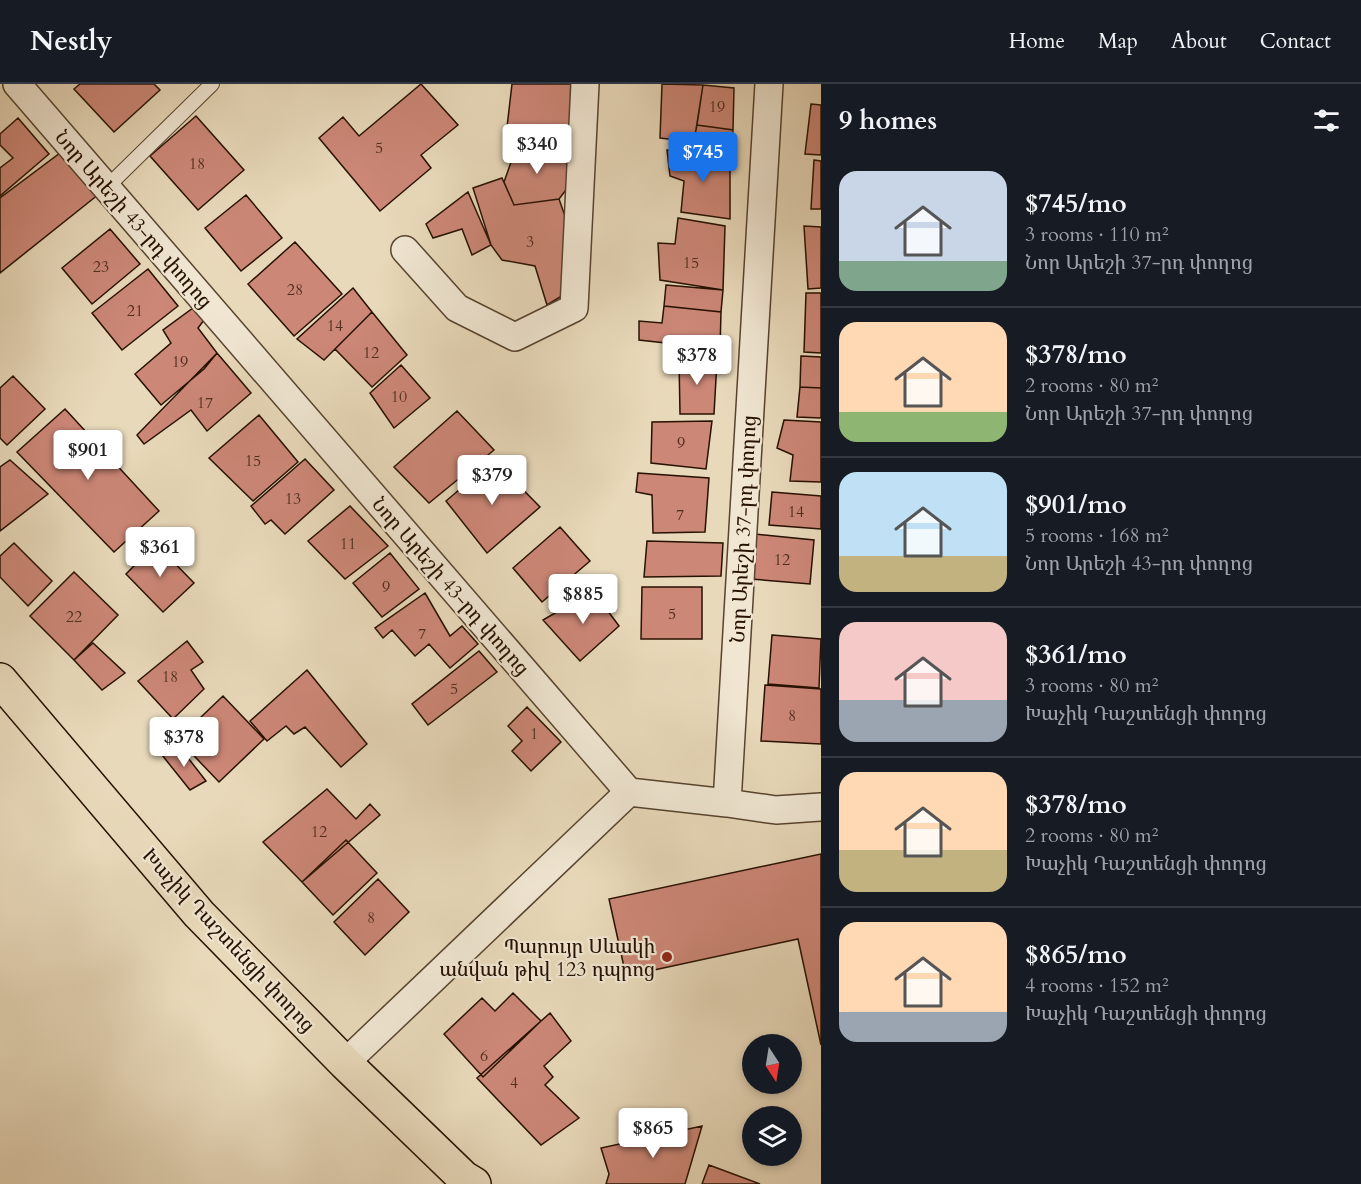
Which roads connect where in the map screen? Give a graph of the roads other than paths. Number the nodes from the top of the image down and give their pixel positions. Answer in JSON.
{"nodes":[{"id":1,"x":17,"y":84,"type":"edge"},
{"id":2,"x":212,"y":84,"type":"edge"},
{"id":3,"x":585,"y":84,"type":"edge"},
{"id":4,"x":769,"y":84,"type":"edge"},
{"id":5,"x":107,"y":187,"type":"junction"},
{"id":6,"x":405,"y":250,"type":"dead end"},
{"id":7,"x":0,"y":680,"type":"edge"},
{"id":8,"x":629,"y":792,"type":"junction"},
{"id":9,"x":727,"y":803,"type":"junction"},
{"id":10,"x":821,"y":807,"type":"edge"},
{"id":11,"x":345,"y":1063,"type":"junction"},
{"id":12,"x":474,"y":1184,"type":"edge"}],
"edges":[{"from":1,"to":5,"type":"street","name":"Նոր Արեշի 43-րդ փողոց"},
{"from":2,"to":5,"type":"lane"},
{"from":3,"to":6,"type":"street"},
{"from":4,"to":9,"type":"street","name":"Նոր Արեշի 37-րդ փողոց"},
{"from":5,"to":8,"type":"street","name":"Նոր Արեշի 43-րդ փողոց"},
{"from":7,"to":11,"type":"main road","name":"Խաչիկ Դաշտենցի փողոց"},
{"from":8,"to":9,"type":"street"},
{"from":8,"to":11,"type":"street"},
{"from":9,"to":10,"type":"street"},
{"from":11,"to":12,"type":"main road","name":"Խաչիկ Դաշտենցի փողոց"}]}
